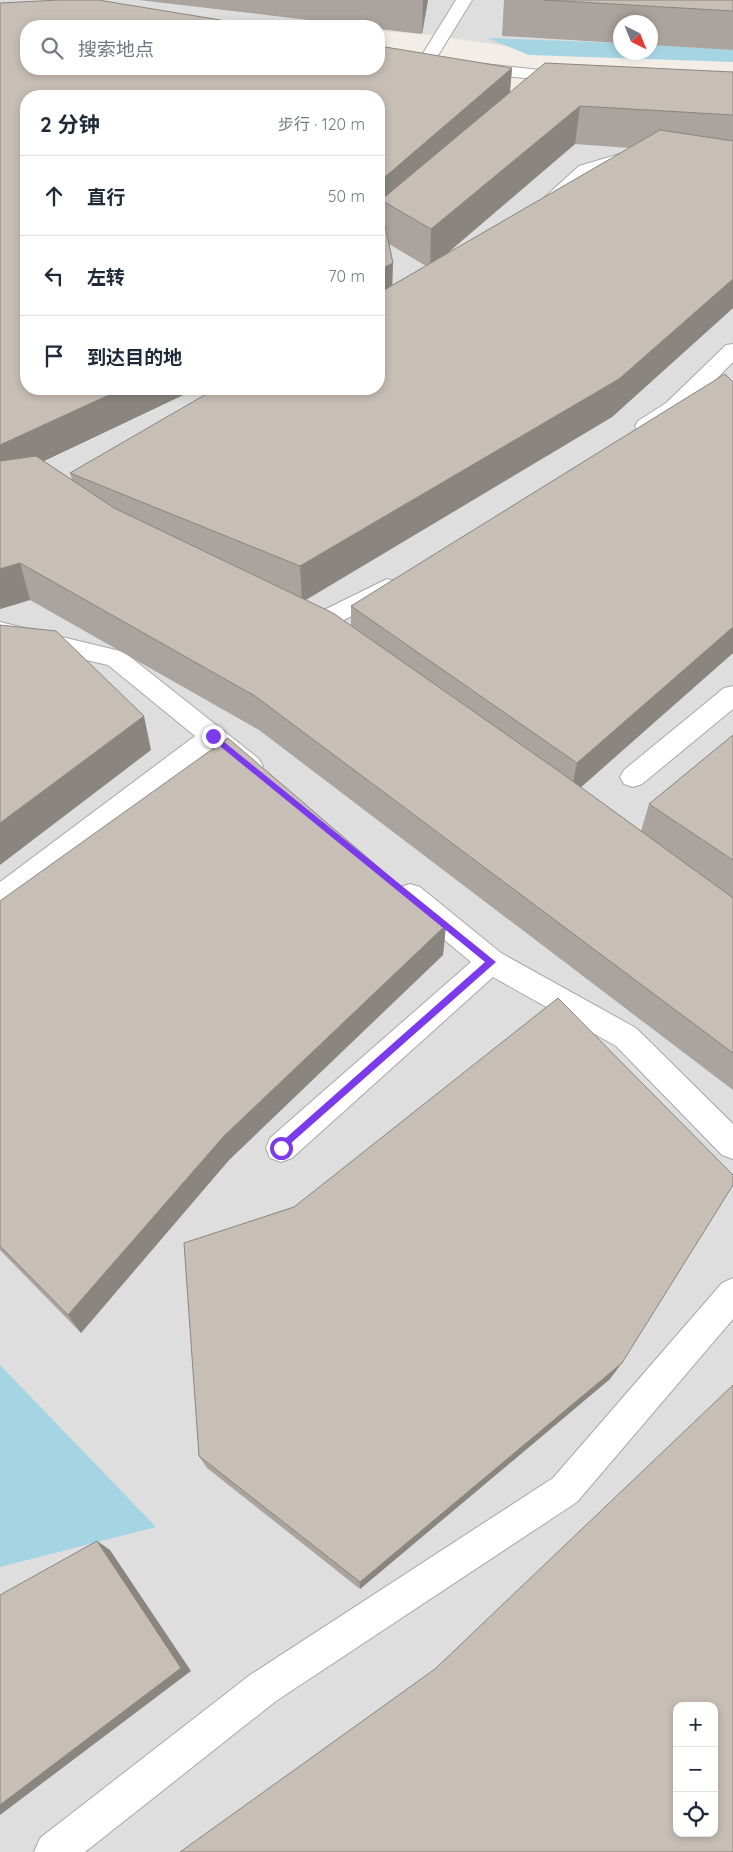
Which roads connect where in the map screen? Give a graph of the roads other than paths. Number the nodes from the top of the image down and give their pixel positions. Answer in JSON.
{"nodes":[{"id":1,"x":464,"y":0,"type":"edge"},
{"id":2,"x":406,"y":60,"type":"edge"},
{"id":3,"x":425,"y":63,"type":"junction"},
{"id":4,"x":444,"y":65,"type":"edge"},
{"id":5,"x":463,"y":67,"type":"edge"},
{"id":6,"x":586,"y":79,"type":"edge"},
{"id":7,"x":650,"y":157,"type":"edge"},
{"id":8,"x":534,"y":214,"type":"edge"},
{"id":9,"x":733,"y":350,"type":"edge"},
{"id":10,"x":633,"y":435,"type":"edge"},
{"id":11,"x":403,"y":579,"type":"edge"},
{"id":12,"x":334,"y":615,"type":"edge"},
{"id":13,"x":0,"y":632,"type":"edge"},
{"id":14,"x":733,"y":695,"type":"edge"},
{"id":15,"x":213,"y":736,"type":"junction"},
{"id":16,"x":634,"y":776,"type":"dead end"},
{"id":17,"x":267,"y":780,"type":"edge"},
{"id":18,"x":391,"y":880,"type":"edge"},
{"id":19,"x":0,"y":897,"type":"edge"},
{"id":20,"x":491,"y":962,"type":"junction"},
{"id":21,"x":733,"y":1145,"type":"edge"},
{"id":22,"x":281,"y":1148,"type":"dead end"},
{"id":23,"x":733,"y":1294,"type":"edge"},
{"id":24,"x":54,"y":1852,"type":"edge"}],
"edges":[{"from":1,"to":3,"type":"street"},
{"from":2,"to":3,"type":"street"},
{"from":3,"to":4,"type":"street"},
{"from":5,"to":6,"type":"street"},
{"from":7,"to":8,"type":"street"},
{"from":9,"to":10,"type":"street"},
{"from":11,"to":12,"type":"street"},
{"from":13,"to":15,"type":"street"},
{"from":14,"to":16,"type":"street"},
{"from":15,"to":17,"type":"street"},
{"from":15,"to":19,"type":"street"},
{"from":18,"to":20,"type":"street"},
{"from":20,"to":21,"type":"street"},
{"from":20,"to":22,"type":"street"},
{"from":23,"to":24,"type":"street"}]}
